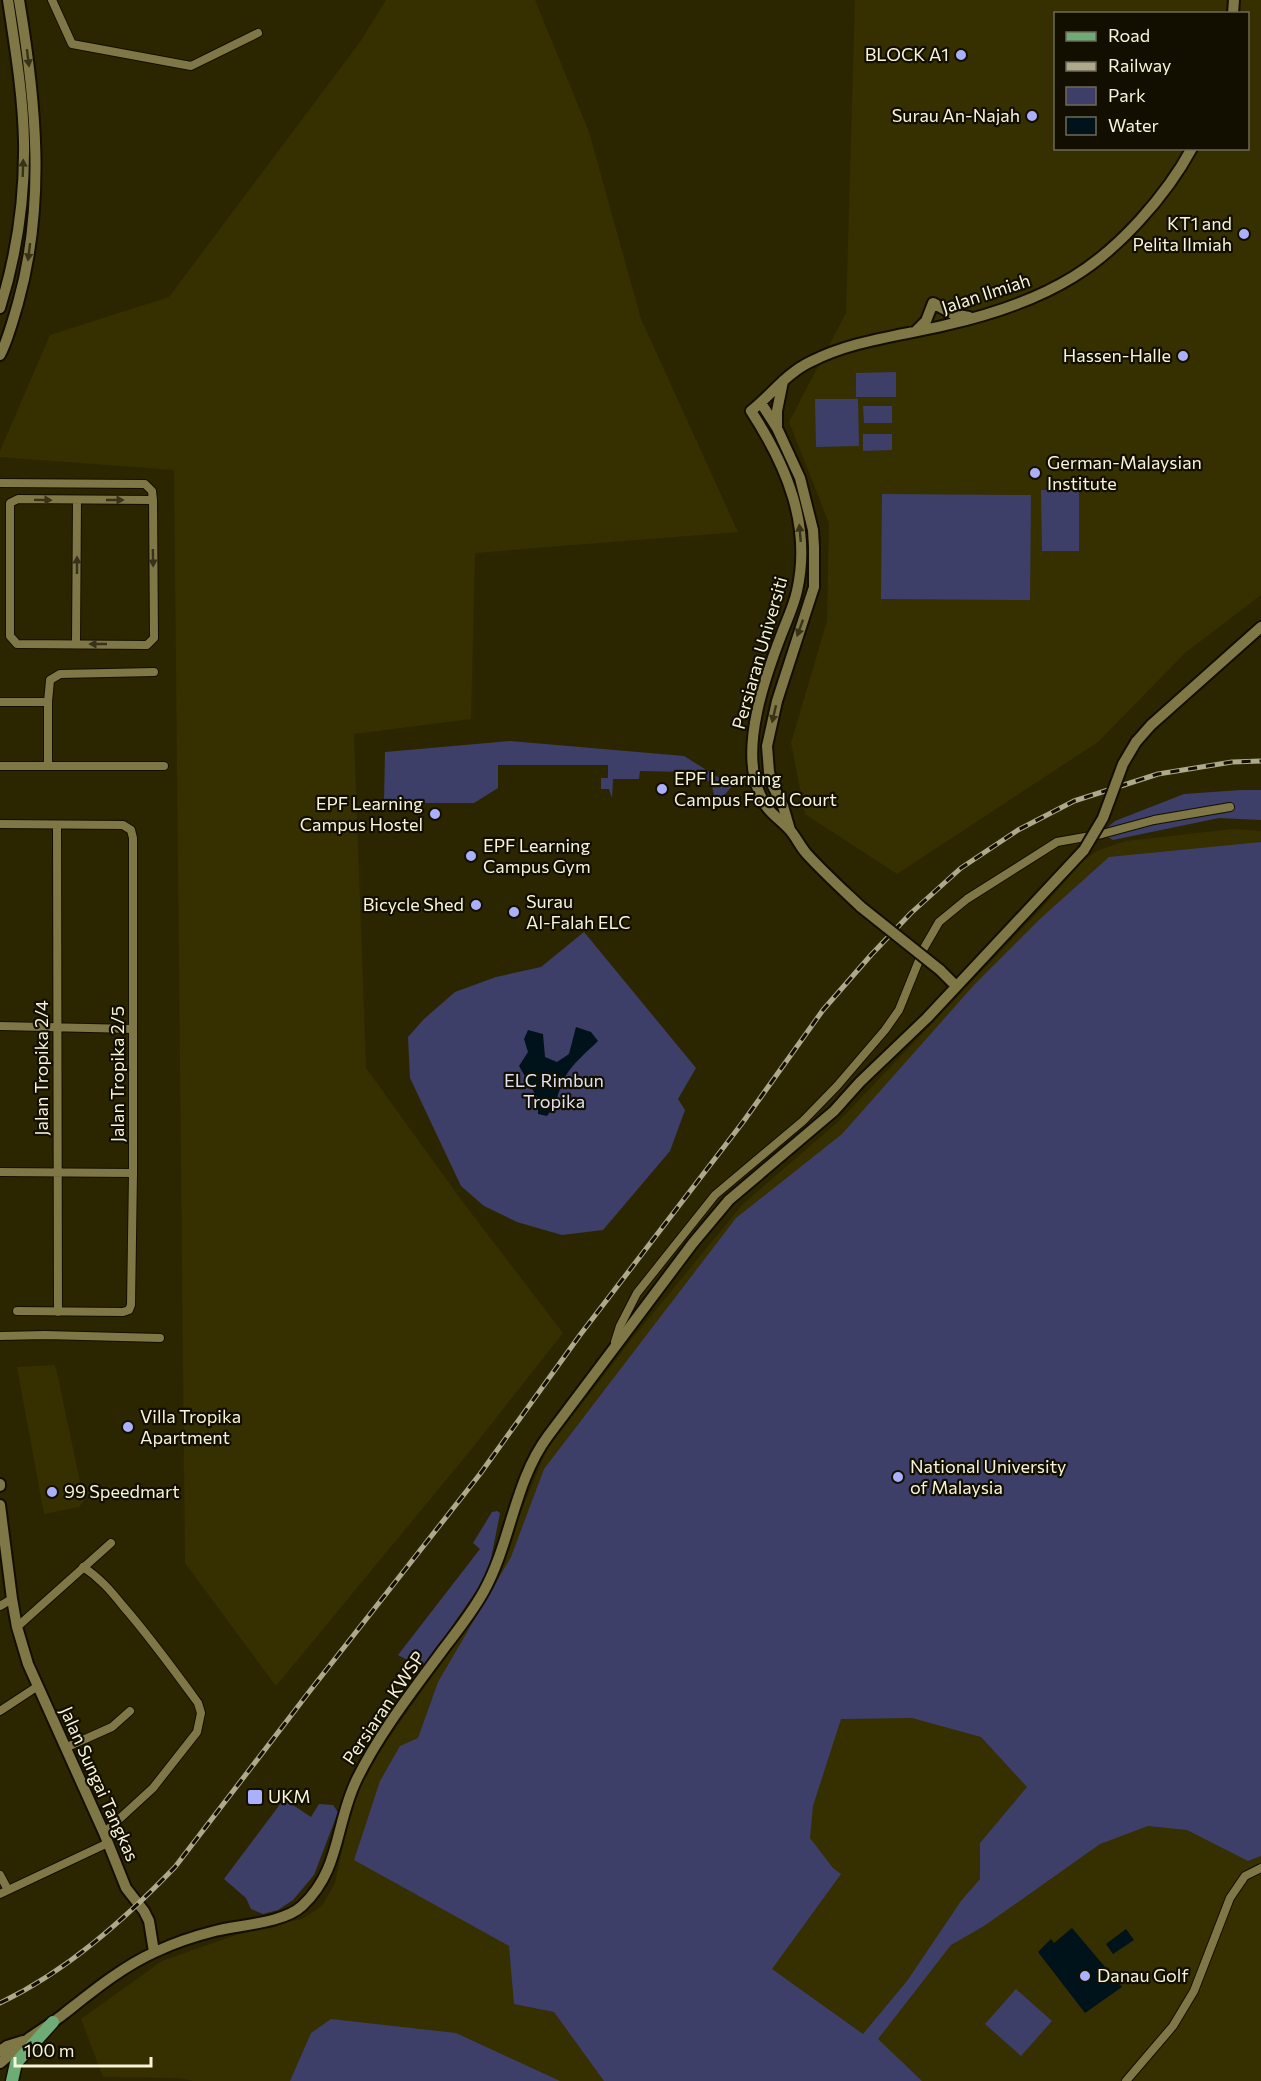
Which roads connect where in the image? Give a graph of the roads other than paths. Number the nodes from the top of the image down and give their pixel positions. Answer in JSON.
{"nodes":[{"id":1,"x":8,"y":0,"type":"edge"},
{"id":2,"x":20,"y":0,"type":"edge"},
{"id":3,"x":52,"y":0,"type":"edge"},
{"id":4,"x":258,"y":33,"type":"dead end"},
{"id":5,"x":1191,"y":150,"type":"edge"},
{"id":6,"x":0,"y":308,"type":"edge"},
{"id":7,"x":973,"y":318,"type":"junction"},
{"id":8,"x":916,"y":331,"type":"junction"},
{"id":9,"x":0,"y":355,"type":"edge"},
{"id":10,"x":783,"y":381,"type":"junction"},
{"id":11,"x":761,"y":403,"type":"junction"},
{"id":12,"x":751,"y":411,"type":"joint"},
{"id":13,"x":777,"y":429,"type":"junction"},
{"id":14,"x":0,"y":483,"type":"edge"},
{"id":15,"x":77,"y":500,"type":"junction"},
{"id":16,"x":153,"y":500,"type":"junction"},
{"id":17,"x":1261,"y":627,"type":"edge"},
{"id":18,"x":76,"y":644,"type":"junction"},
{"id":19,"x":154,"y":672,"type":"dead end"},
{"id":20,"x":0,"y":702,"type":"edge"},
{"id":21,"x":48,"y":702,"type":"junction"},
{"id":22,"x":0,"y":766,"type":"edge"},
{"id":23,"x":45,"y":766,"type":"junction"},
{"id":24,"x":164,"y":766,"type":"dead end"},
{"id":25,"x":1230,"y":807,"type":"dead end"},
{"id":26,"x":0,"y":824,"type":"edge"},
{"id":27,"x":57,"y":825,"type":"junction"},
{"id":28,"x":790,"y":831,"type":"junction"},
{"id":29,"x":956,"y":986,"type":"junction"},
{"id":30,"x":0,"y":1026,"type":"edge"},
{"id":31,"x":58,"y":1027,"type":"junction"},
{"id":32,"x":133,"y":1029,"type":"junction"},
{"id":33,"x":0,"y":1172,"type":"edge"},
{"id":34,"x":58,"y":1172,"type":"junction"},
{"id":35,"x":133,"y":1173,"type":"junction"},
{"id":36,"x":17,"y":1311,"type":"dead end"},
{"id":37,"x":58,"y":1312,"type":"junction"},
{"id":38,"x":0,"y":1336,"type":"edge"},
{"id":39,"x":160,"y":1338,"type":"dead end"},
{"id":40,"x":613,"y":1349,"type":"junction"},
{"id":41,"x":0,"y":1505,"type":"edge"},
{"id":42,"x":111,"y":1543,"type":"dead end"},
{"id":43,"x":83,"y":1567,"type":"junction"},
{"id":44,"x":12,"y":1599,"type":"junction"},
{"id":45,"x":0,"y":1606,"type":"edge"},
{"id":46,"x":16,"y":1623,"type":"junction"},
{"id":47,"x":38,"y":1686,"type":"junction"},
{"id":48,"x":0,"y":1711,"type":"edge"},
{"id":49,"x":130,"y":1711,"type":"dead end"},
{"id":50,"x":65,"y":1748,"type":"junction"},
{"id":51,"x":106,"y":1838,"type":"junction"},
{"id":52,"x":1261,"y":1868,"type":"edge"},
{"id":53,"x":0,"y":1875,"type":"edge"},
{"id":54,"x":4,"y":1892,"type":"edge"},
{"id":55,"x":154,"y":1952,"type":"junction"},
{"id":56,"x":53,"y":2022,"type":"junction"},
{"id":57,"x":26,"y":2040,"type":"junction"},
{"id":58,"x":0,"y":2051,"type":"edge"},
{"id":59,"x":0,"y":2062,"type":"edge"},
{"id":60,"x":12,"y":2081,"type":"edge"},
{"id":61,"x":1126,"y":2081,"type":"edge"}],
"edges":[{"from":6,"to":1,"type":"street","one_way":true},
{"from":2,"to":9,"type":"street","one_way":true},
{"from":3,"to":4,"type":"street"},
{"from":5,"to":7,"type":"street","name":"Jalan Ilmiah"},
{"from":7,"to":8,"type":"street","name":"Jalan Ilmiah"},
{"from":7,"to":8,"type":"street"},
{"from":8,"to":10,"type":"street","name":"Jalan Ilmiah"},
{"from":10,"to":11,"type":"street","name":"Jalan Ilmiah"},
{"from":10,"to":13,"type":"street"},
{"from":11,"to":12,"type":"street","name":"Jalan Ilmiah"},
{"from":11,"to":13,"type":"street","name":"Persiaran Universiti"},
{"from":28,"to":12,"type":"street","name":"Persiaran Universiti","one_way":true},
{"from":13,"to":28,"type":"street","name":"Persiaran Universiti","one_way":true},
{"from":14,"to":16,"type":"street"},
{"from":15,"to":16,"type":"street","one_way":true},
{"from":18,"to":15,"type":"street","one_way":true},
{"from":18,"to":15,"type":"street","one_way":true},
{"from":16,"to":18,"type":"street","one_way":true},
{"from":17,"to":29,"type":"street","name":"Persiaran KWSP","bridge":true},
{"from":19,"to":21,"type":"street"},
{"from":20,"to":21,"type":"street"},
{"from":21,"to":23,"type":"street"},
{"from":22,"to":23,"type":"street"},
{"from":23,"to":24,"type":"street"},
{"from":25,"to":40,"type":"street"},
{"from":26,"to":27,"type":"street"},
{"from":27,"to":31,"type":"street","name":"Jalan Tropika 2/4"},
{"from":27,"to":32,"type":"street","name":"Jalan Tropika 2/5"},
{"from":28,"to":29,"type":"street","name":"Persiaran Universiti","bridge":true},
{"from":29,"to":40,"type":"street","name":"Persiaran KWSP"},
{"from":30,"to":31,"type":"street"},
{"from":31,"to":32,"type":"street"},
{"from":31,"to":34,"type":"street","name":"Jalan Tropika 2/4"},
{"from":32,"to":35,"type":"street","name":"Jalan Tropika 2/5"},
{"from":33,"to":34,"type":"street"},
{"from":34,"to":35,"type":"street"},
{"from":34,"to":37,"type":"street","name":"Jalan Tropika 2/4"},
{"from":35,"to":37,"type":"street","name":"Jalan Tropika 2/5"},
{"from":36,"to":37,"type":"street"},
{"from":38,"to":39,"type":"street"},
{"from":40,"to":55,"type":"street","name":"Persiaran KWSP"},
{"from":41,"to":44,"type":"street","name":"Jalan Sungai Tangkas"},
{"from":42,"to":43,"type":"street"},
{"from":43,"to":46,"type":"street"},
{"from":43,"to":51,"type":"street"},
{"from":44,"to":45,"type":"street"},
{"from":44,"to":46,"type":"street","name":"Jalan Sungai Tangkas"},
{"from":46,"to":47,"type":"street","name":"Jalan Sungai Tangkas"},
{"from":47,"to":48,"type":"street"},
{"from":47,"to":50,"type":"street","name":"Jalan Sungai Tangkas"},
{"from":49,"to":50,"type":"street"},
{"from":50,"to":51,"type":"street","name":"Jalan Sungai Tangkas"},
{"from":51,"to":54,"type":"street"},
{"from":51,"to":55,"type":"street","name":"Jalan Sungai Tangkas"},
{"from":52,"to":61,"type":"street"},
{"from":53,"to":54,"type":"street"},
{"from":55,"to":56,"type":"street","name":"Persiaran KWSP"},
{"from":56,"to":57,"type":"street","name":"Persiaran KWSP"},
{"from":56,"to":60,"type":"main road"},
{"from":57,"to":58,"type":"street","name":"Persiaran KWSP"},
{"from":57,"to":59,"type":"street","name":"Persiaran KWSP"}]}
